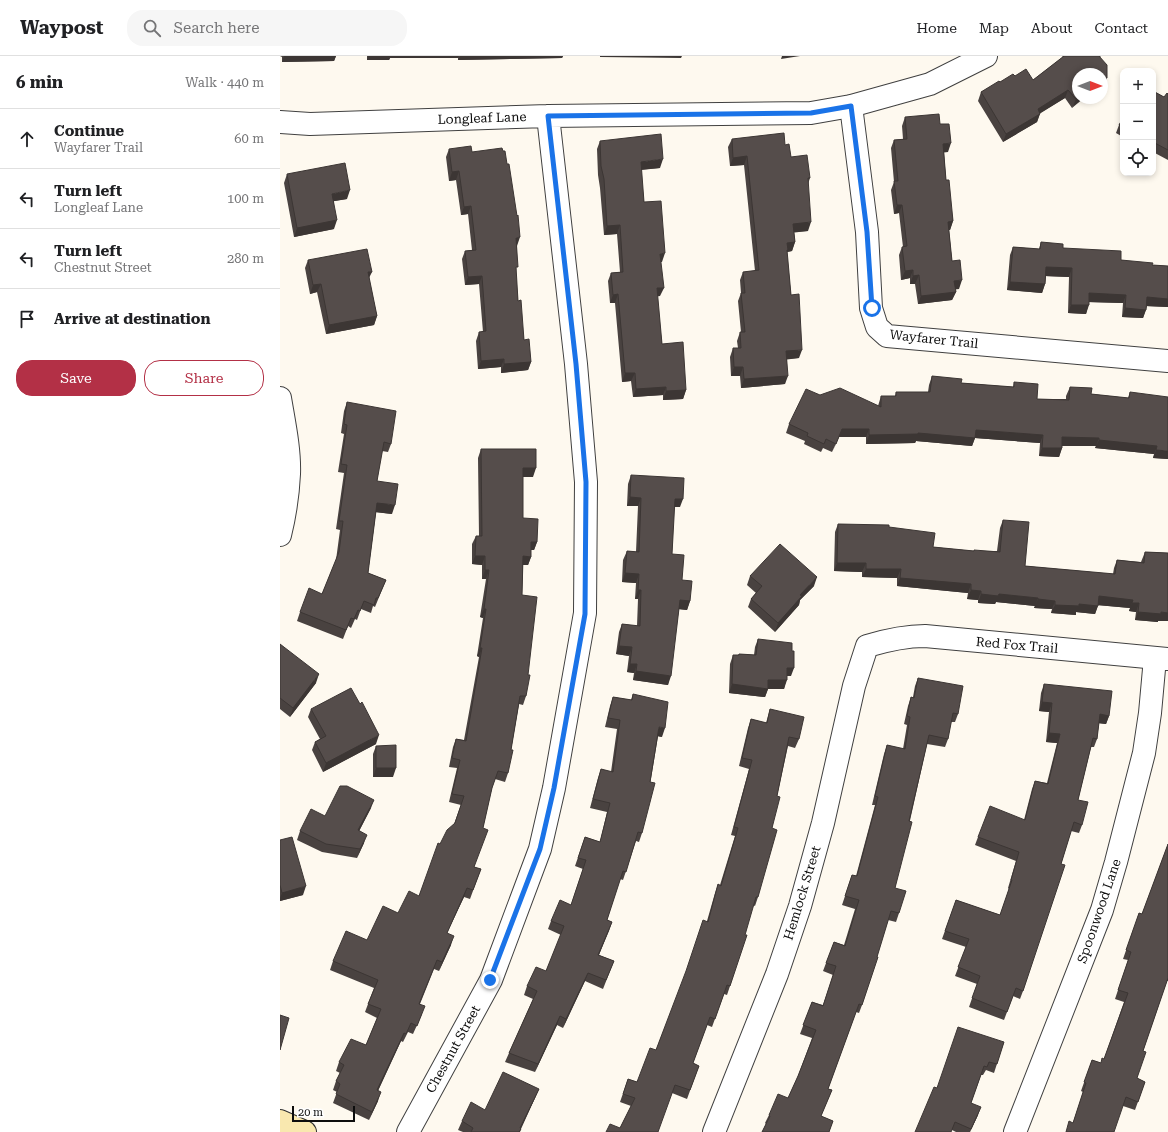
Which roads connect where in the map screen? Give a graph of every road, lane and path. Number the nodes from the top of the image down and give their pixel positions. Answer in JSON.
{"nodes":[{"id":1,"x":986,"y":56,"type":"edge"},
{"id":2,"x":851,"y":106,"type":"junction"},
{"id":3,"x":548,"y":116,"type":"junction"},
{"id":4,"x":280,"y":122,"type":"edge"},
{"id":5,"x":1168,"y":361,"type":"edge"},
{"id":6,"x":280,"y":398,"type":"edge"},
{"id":7,"x":280,"y":535,"type":"edge"},
{"id":8,"x":867,"y":646,"type":"joint"},
{"id":9,"x":1162,"y":658,"type":"edge"},
{"id":10,"x":280,"y":1121,"type":"edge"},
{"id":11,"x":305,"y":1132,"type":"edge"},
{"id":12,"x":408,"y":1132,"type":"edge"},
{"id":13,"x":714,"y":1132,"type":"edge"},
{"id":14,"x":1015,"y":1132,"type":"edge"}],
"edges":[{"from":1,"to":2,"type":"street","name":"Longleaf Lane"},
{"from":2,"to":3,"type":"street","name":"Longleaf Lane"},
{"from":2,"to":5,"type":"street","name":"Wayfarer Trail"},
{"from":3,"to":4,"type":"street","name":"Longleaf Lane"},
{"from":3,"to":12,"type":"street","name":"Chestnut Street"},
{"from":6,"to":7,"type":"street"},
{"from":8,"to":9,"type":"street","name":"Red Fox Trail"},
{"from":8,"to":13,"type":"street","name":"Hemlock Street"},
{"from":9,"to":14,"type":"street","name":"Spoonwood Lane"},
{"from":10,"to":11,"type":"street"}]}
